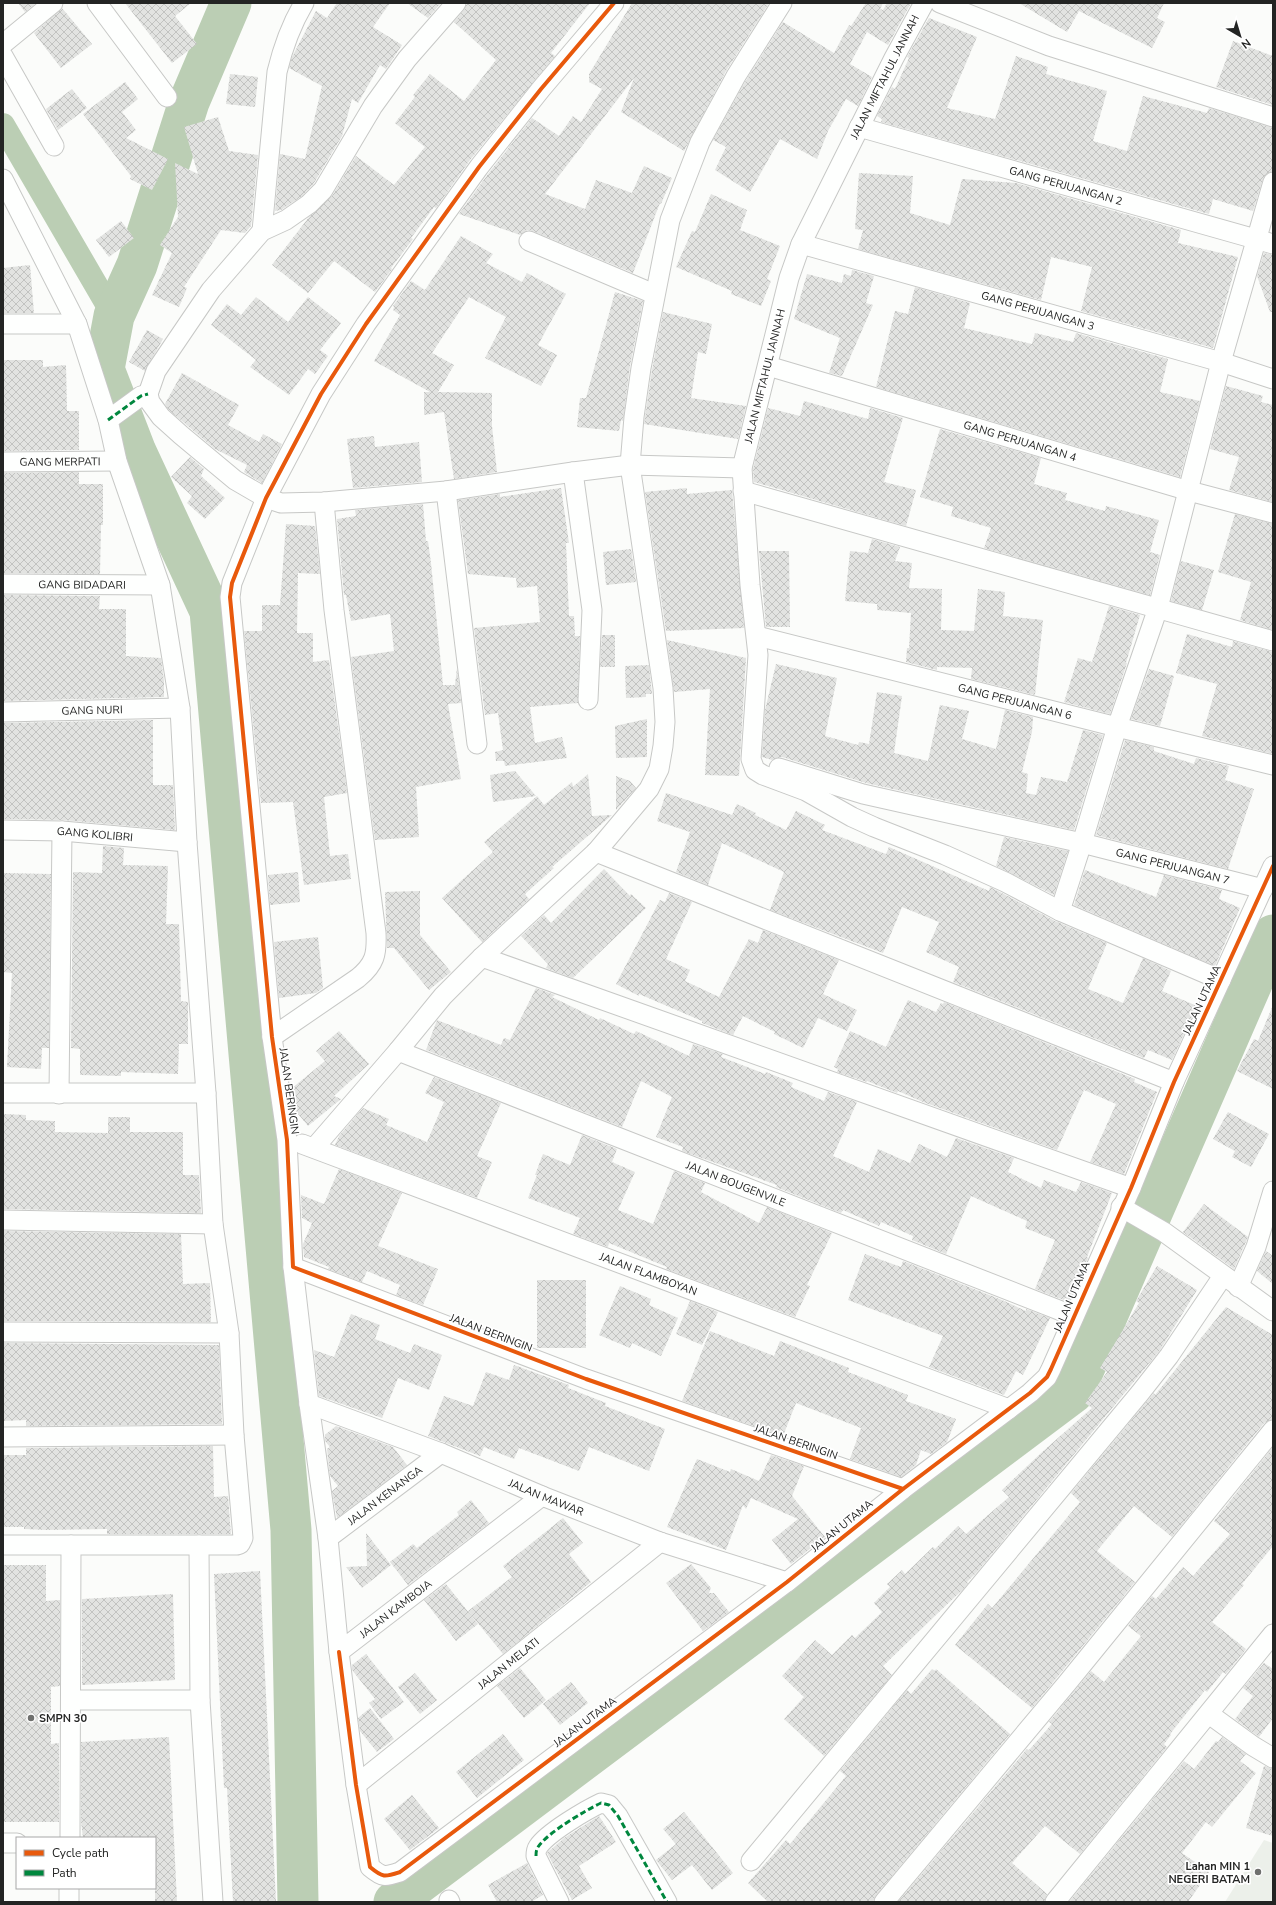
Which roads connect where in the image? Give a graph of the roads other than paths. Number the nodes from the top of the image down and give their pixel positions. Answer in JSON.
{"nodes":[{"id":1,"x":54,"y":3,"type":"edge"},
{"id":2,"x":97,"y":3,"type":"edge"},
{"id":3,"x":304,"y":3,"type":"edge"},
{"id":4,"x":456,"y":3,"type":"edge"},
{"id":5,"x":614,"y":3,"type":"edge"},
{"id":6,"x":782,"y":3,"type":"edge"},
{"id":7,"x":924,"y":3,"type":"edge"},
{"id":8,"x":940,"y":3,"type":"edge"},
{"id":9,"x":3,"y":44,"type":"edge"},
{"id":10,"x":3,"y":56,"type":"edge"},
{"id":11,"x":167,"y":97,"type":"dead end"},
{"id":12,"x":1273,"y":117,"type":"edge"},
{"id":13,"x":859,"y":127,"type":"junction"},
{"id":14,"x":54,"y":146,"type":"dead end"},
{"id":15,"x":1273,"y":182,"type":"edge"},
{"id":16,"x":4,"y":183,"type":"edge"},
{"id":17,"x":262,"y":231,"type":"junction"},
{"id":18,"x":529,"y":241,"type":"dead end"},
{"id":19,"x":1265,"y":242,"type":"edge"},
{"id":20,"x":801,"y":244,"type":"junction"},
{"id":21,"x":654,"y":294,"type":"junction"},
{"id":22,"x":3,"y":324,"type":"edge"},
{"id":23,"x":77,"y":324,"type":"junction"},
{"id":24,"x":1221,"y":362,"type":"junction"},
{"id":25,"x":768,"y":366,"type":"junction"},
{"id":26,"x":1273,"y":379,"type":"edge"},
{"id":27,"x":144,"y":395,"type":"junction"},
{"id":28,"x":111,"y":418,"type":"junction"},
{"id":29,"x":118,"y":461,"type":"junction"},
{"id":30,"x":3,"y":462,"type":"edge"},
{"id":31,"x":630,"y":465,"type":"junction"},
{"id":32,"x":742,"y":468,"type":"junction"},
{"id":33,"x":573,"y":472,"type":"junction"},
{"id":34,"x":446,"y":491,"type":"junction"},
{"id":35,"x":743,"y":491,"type":"junction"},
{"id":36,"x":1189,"y":491,"type":"junction"},
{"id":37,"x":266,"y":498,"type":"junction"},
{"id":38,"x":324,"y":502,"type":"junction"},
{"id":39,"x":1273,"y":513,"type":"edge"},
{"id":40,"x":3,"y":584,"type":"edge"},
{"id":41,"x":160,"y":586,"type":"junction"},
{"id":42,"x":1158,"y":608,"type":"junction"},
{"id":43,"x":757,"y":636,"type":"junction"},
{"id":44,"x":1273,"y":641,"type":"edge"},
{"id":45,"x":588,"y":700,"type":"dead end"},
{"id":46,"x":180,"y":708,"type":"junction"},
{"id":47,"x":3,"y":712,"type":"edge"},
{"id":48,"x":1117,"y":727,"type":"junction"},
{"id":49,"x":477,"y":744,"type":"dead end"},
{"id":50,"x":751,"y":759,"type":"junction"},
{"id":51,"x":1273,"y":765,"type":"edge"},
{"id":52,"x":3,"y":830,"type":"edge"},
{"id":53,"x":62,"y":831,"type":"junction"},
{"id":54,"x":187,"y":842,"type":"junction"},
{"id":55,"x":1082,"y":843,"type":"junction"},
{"id":56,"x":596,"y":852,"type":"junction"},
{"id":57,"x":1273,"y":866,"type":"edge"},
{"id":58,"x":1263,"y":889,"type":"junction"},
{"id":59,"x":1060,"y":911,"type":"junction"},
{"id":60,"x":482,"y":957,"type":"junction"},
{"id":61,"x":1221,"y":980,"type":"junction"},
{"id":62,"x":272,"y":1037,"type":"junction"},
{"id":63,"x":398,"y":1051,"type":"junction"},
{"id":64,"x":1174,"y":1082,"type":"junction"},
{"id":65,"x":3,"y":1093,"type":"edge"},
{"id":66,"x":206,"y":1093,"type":"junction"},
{"id":67,"x":59,"y":1094,"type":"junction"},
{"id":68,"x":287,"y":1140,"type":"junction"},
{"id":69,"x":314,"y":1148,"type":"junction"},
{"id":70,"x":1131,"y":1188,"type":"junction"},
{"id":71,"x":1273,"y":1191,"type":"edge"},
{"id":72,"x":1128,"y":1211,"type":"junction"},
{"id":73,"x":3,"y":1220,"type":"edge"},
{"id":74,"x":213,"y":1224,"type":"junction"},
{"id":75,"x":293,"y":1267,"type":"junction"},
{"id":76,"x":1223,"y":1276,"type":"junction"},
{"id":77,"x":1238,"y":1287,"type":"junction"},
{"id":78,"x":1273,"y":1311,"type":"edge"},
{"id":79,"x":1074,"y":1316,"type":"junction"},
{"id":80,"x":3,"y":1332,"type":"edge"},
{"id":81,"x":229,"y":1333,"type":"junction"},
{"id":82,"x":308,"y":1404,"type":"junction"},
{"id":83,"x":1009,"y":1409,"type":"junction"},
{"id":84,"x":1273,"y":1430,"type":"edge"},
{"id":85,"x":234,"y":1435,"type":"junction"},
{"id":86,"x":3,"y":1437,"type":"edge"},
{"id":87,"x":441,"y":1453,"type":"junction"},
{"id":88,"x":903,"y":1488,"type":"junction"},
{"id":89,"x":542,"y":1496,"type":"junction"},
{"id":90,"x":328,"y":1538,"type":"junction"},
{"id":91,"x":660,"y":1542,"type":"junction"},
{"id":92,"x":3,"y":1545,"type":"edge"},
{"id":93,"x":71,"y":1545,"type":"junction"},
{"id":94,"x":199,"y":1545,"type":"junction"},
{"id":95,"x":786,"y":1582,"type":"junction"},
{"id":96,"x":1273,"y":1634,"type":"edge"},
{"id":97,"x":339,"y":1652,"type":"junction"},
{"id":98,"x":71,"y":1700,"type":"junction"},
{"id":99,"x":200,"y":1700,"type":"junction"},
{"id":100,"x":1209,"y":1714,"type":"junction"},
{"id":101,"x":1273,"y":1758,"type":"edge"},
{"id":102,"x":356,"y":1785,"type":"junction"},
{"id":103,"x":70,"y":1837,"type":"edge"},
{"id":104,"x":3,"y":1842,"type":"edge"},
{"id":105,"x":16,"y":1843,"type":"edge"},
{"id":106,"x":751,"y":1862,"type":"dead end"},
{"id":107,"x":69,"y":1889,"type":"edge"},
{"id":108,"x":69,"y":1902,"type":"edge"},
{"id":109,"x":213,"y":1902,"type":"edge"},
{"id":110,"x":559,"y":1902,"type":"edge"},
{"id":111,"x":667,"y":1902,"type":"edge"},
{"id":112,"x":884,"y":1902,"type":"edge"},
{"id":113,"x":1055,"y":1902,"type":"edge"}],
"edges":[{"from":1,"to":9,"type":"street"},
{"from":2,"to":11,"type":"street"},
{"from":3,"to":17,"type":"street"},
{"from":4,"to":17,"type":"street"},
{"from":5,"to":37,"type":"street","name":"JALAN BERINGIN"},
{"from":6,"to":21,"type":"street"},
{"from":7,"to":13,"type":"street","name":"JALAN MIFTAHUL JANNAH"},
{"from":8,"to":12,"type":"street"},
{"from":10,"to":14,"type":"street"},
{"from":13,"to":19,"type":"street","name":"GANG PERJUANGAN 2"},
{"from":13,"to":20,"type":"street","name":"JALAN MIFTAHUL JANNAH"},
{"from":15,"to":19,"type":"street"},
{"from":16,"to":23,"type":"street"},
{"from":17,"to":27,"type":"street"},
{"from":18,"to":21,"type":"street"},
{"from":19,"to":24,"type":"street"},
{"from":20,"to":24,"type":"street","name":"GANG PERJUANGAN 3"},
{"from":20,"to":25,"type":"street","name":"JALAN MIFTAHUL JANNAH"},
{"from":21,"to":31,"type":"street"},
{"from":22,"to":23,"type":"street"},
{"from":23,"to":28,"type":"street"},
{"from":24,"to":26,"type":"street","name":"GANG PERJUANGAN 3"},
{"from":24,"to":36,"type":"street"},
{"from":25,"to":32,"type":"street","name":"JALAN MIFTAHUL JANNAH"},
{"from":25,"to":36,"type":"street","name":"GANG PERJUANGAN 4"},
{"from":27,"to":28,"type":"street"},
{"from":27,"to":37,"type":"street"},
{"from":28,"to":29,"type":"street"},
{"from":29,"to":30,"type":"street","name":"GANG MERPATI"},
{"from":29,"to":41,"type":"street"},
{"from":31,"to":32,"type":"street"},
{"from":31,"to":33,"type":"street"},
{"from":31,"to":56,"type":"street"},
{"from":32,"to":35,"type":"street","name":"JALAN MIFTAHUL JANNAH"},
{"from":33,"to":34,"type":"street"},
{"from":33,"to":45,"type":"street"},
{"from":34,"to":38,"type":"street"},
{"from":34,"to":49,"type":"street"},
{"from":35,"to":42,"type":"street"},
{"from":35,"to":43,"type":"street","name":"JALAN MIFTAHUL JANNAH"},
{"from":36,"to":39,"type":"street","name":"GANG PERJUANGAN 4"},
{"from":36,"to":42,"type":"street"},
{"from":37,"to":38,"type":"street"},
{"from":37,"to":62,"type":"street","name":"JALAN BERINGIN"},
{"from":38,"to":62,"type":"street"},
{"from":40,"to":41,"type":"street","name":"GANG BIDADARI"},
{"from":41,"to":46,"type":"street"},
{"from":42,"to":44,"type":"street"},
{"from":42,"to":48,"type":"street"},
{"from":43,"to":48,"type":"street","name":"GANG PERJUANGAN 6"},
{"from":43,"to":50,"type":"street","name":"JALAN MIFTAHUL JANNAH"},
{"from":46,"to":47,"type":"street","name":"GANG NURI"},
{"from":46,"to":54,"type":"street"},
{"from":48,"to":51,"type":"street","name":"GANG PERJUANGAN 6"},
{"from":48,"to":55,"type":"street"},
{"from":50,"to":55,"type":"street","name":"GANG PERJUANGAN 7"},
{"from":50,"to":59,"type":"street"},
{"from":52,"to":53,"type":"street","name":"GANG KOLIBRI"},
{"from":53,"to":54,"type":"street","name":"GANG KOLIBRI"},
{"from":53,"to":67,"type":"street"},
{"from":54,"to":66,"type":"street"},
{"from":55,"to":58,"type":"street","name":"GANG PERJUANGAN 7"},
{"from":55,"to":59,"type":"street"},
{"from":56,"to":60,"type":"street"},
{"from":56,"to":64,"type":"street"},
{"from":57,"to":58,"type":"street","name":"JALAN UTAMA"},
{"from":58,"to":61,"type":"street","name":"JALAN UTAMA"},
{"from":59,"to":61,"type":"street"},
{"from":60,"to":63,"type":"street"},
{"from":60,"to":70,"type":"street"},
{"from":61,"to":64,"type":"street","name":"JALAN UTAMA"},
{"from":62,"to":68,"type":"street","name":"JALAN BERINGIN"},
{"from":63,"to":69,"type":"street"},
{"from":63,"to":79,"type":"street","name":"JALAN BOUGENVILE"},
{"from":64,"to":70,"type":"street","name":"JALAN UTAMA"},
{"from":65,"to":67,"type":"street"},
{"from":66,"to":67,"type":"street"},
{"from":66,"to":74,"type":"street"},
{"from":68,"to":69,"type":"street","name":"JALAN FLAMBOYAN"},
{"from":68,"to":75,"type":"street","name":"JALAN BERINGIN"},
{"from":69,"to":83,"type":"street","name":"JALAN FLAMBOYAN"},
{"from":70,"to":72,"type":"street","name":"JALAN UTAMA"},
{"from":71,"to":77,"type":"street"},
{"from":72,"to":76,"type":"street"},
{"from":72,"to":79,"type":"street","name":"JALAN UTAMA"},
{"from":73,"to":74,"type":"street"},
{"from":74,"to":81,"type":"street"},
{"from":75,"to":82,"type":"street"},
{"from":75,"to":88,"type":"street","name":"JALAN BERINGIN"},
{"from":76,"to":77,"type":"street"},
{"from":76,"to":106,"type":"street"},
{"from":77,"to":78,"type":"street"},
{"from":79,"to":83,"type":"street","name":"JALAN UTAMA"},
{"from":80,"to":81,"type":"street"},
{"from":81,"to":85,"type":"street"},
{"from":82,"to":87,"type":"street","name":"JALAN MAWAR"},
{"from":82,"to":90,"type":"street"},
{"from":83,"to":88,"type":"street","name":"JALAN UTAMA"},
{"from":84,"to":112,"type":"street"},
{"from":85,"to":86,"type":"street"},
{"from":85,"to":94,"type":"street"},
{"from":87,"to":89,"type":"street","name":"JALAN MAWAR"},
{"from":87,"to":90,"type":"street","name":"JALAN KENANGA"},
{"from":88,"to":95,"type":"street","name":"JALAN UTAMA"},
{"from":89,"to":91,"type":"street","name":"JALAN MAWAR"},
{"from":89,"to":97,"type":"street","name":"JALAN KAMBOJA"},
{"from":90,"to":97,"type":"street"},
{"from":91,"to":95,"type":"street","name":"JALAN MAWAR"},
{"from":91,"to":102,"type":"street","name":"JALAN MELATI"},
{"from":92,"to":93,"type":"street"},
{"from":93,"to":94,"type":"street"},
{"from":93,"to":98,"type":"street"},
{"from":94,"to":99,"type":"street"},
{"from":95,"to":102,"type":"street","name":"JALAN UTAMA"},
{"from":96,"to":100,"type":"street"},
{"from":97,"to":102,"type":"street","name":"JALAN UTAMA"},
{"from":98,"to":99,"type":"street"},
{"from":98,"to":103,"type":"street"},
{"from":99,"to":109,"type":"street"},
{"from":100,"to":101,"type":"street"},
{"from":100,"to":113,"type":"street"},
{"from":104,"to":105,"type":"street"},
{"from":107,"to":108,"type":"street"},
{"from":110,"to":111,"type":"street"}]}
